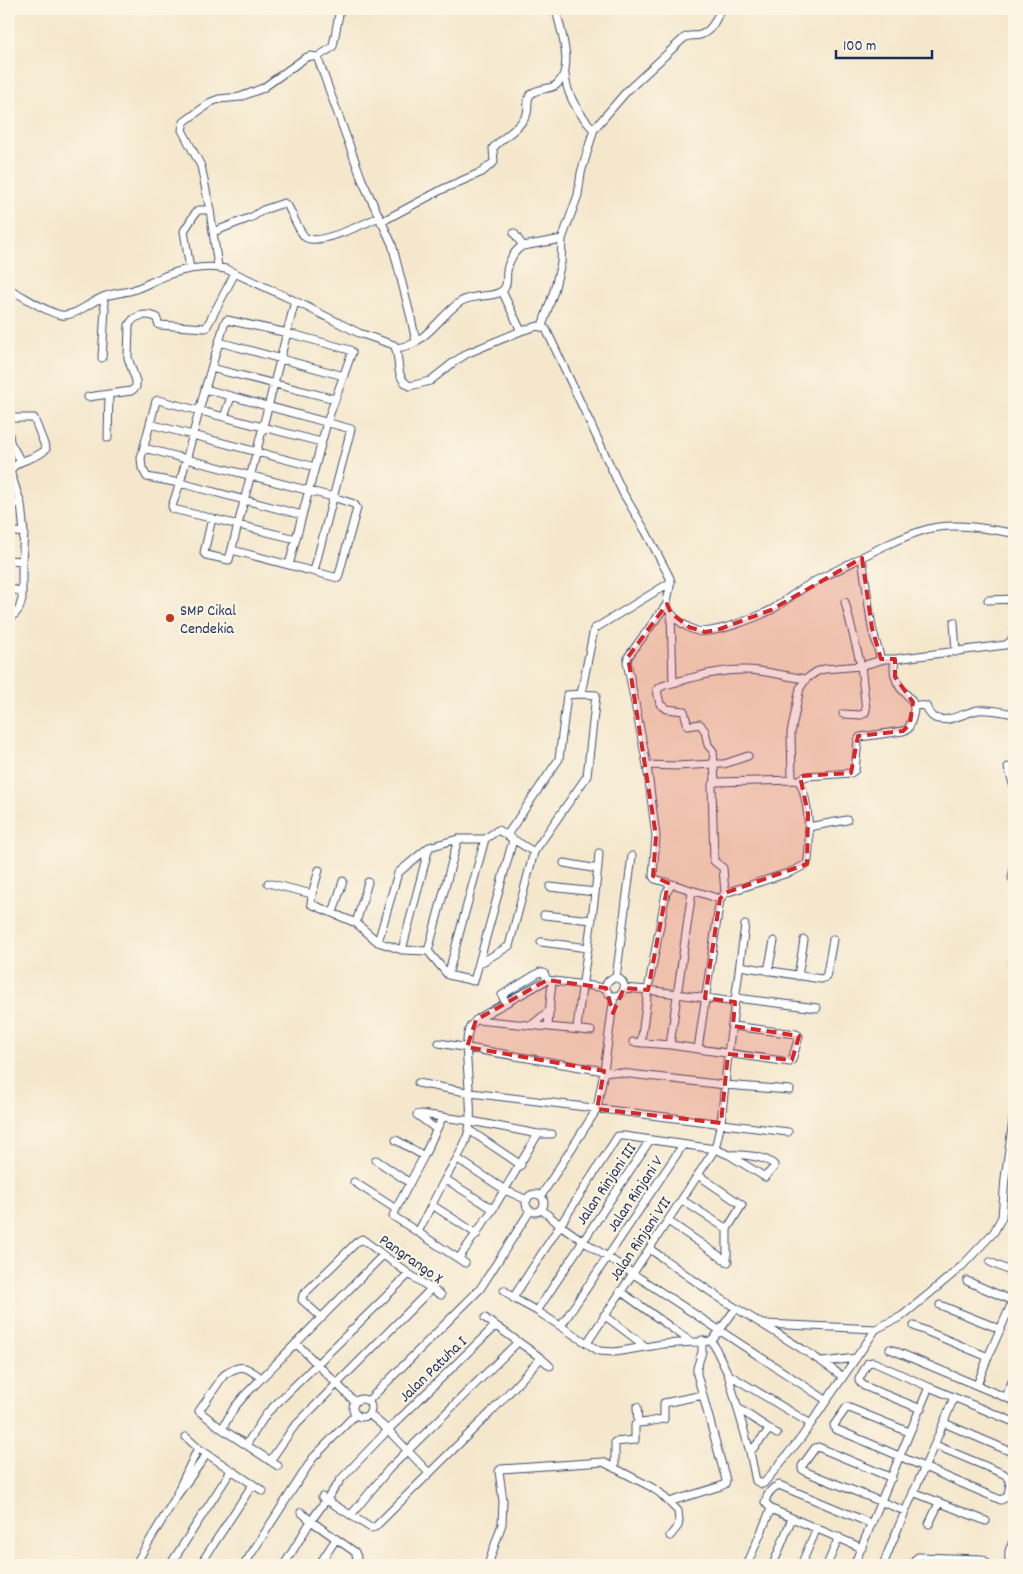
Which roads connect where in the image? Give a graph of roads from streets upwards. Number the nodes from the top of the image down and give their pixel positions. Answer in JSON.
{"nodes":[{"id":1,"x":340,"y":9,"type":"edge"},
{"id":2,"x":556,"y":9,"type":"edge"},
{"id":3,"x":720,"y":9,"type":"edge"},
{"id":4,"x":318,"y":57,"type":"junction"},
{"id":5,"x":565,"y":74,"type":"junction"},
{"id":6,"x":594,"y":130,"type":"junction"},
{"id":7,"x":210,"y":210,"type":"junction"},
{"id":8,"x":380,"y":220,"type":"junction"},
{"id":9,"x":213,"y":232,"type":"junction"},
{"id":10,"x":514,"y":233,"type":"dead end"},
{"id":11,"x":562,"y":239,"type":"junction"},
{"id":12,"x":523,"y":246,"type":"junction"},
{"id":13,"x":218,"y":267,"type":"junction"},
{"id":14,"x":190,"y":269,"type":"junction"},
{"id":15,"x":235,"y":273,"type":"junction"},
{"id":16,"x":9,"y":289,"type":"edge"},
{"id":17,"x":502,"y":291,"type":"junction"},
{"id":18,"x":103,"y":297,"type":"junction"},
{"id":19,"x":296,"y":301,"type":"junction"},
{"id":20,"x":542,"y":326,"type":"junction"},
{"id":21,"x":521,"y":331,"type":"junction"},
{"id":22,"x":288,"y":333,"type":"junction"},
{"id":23,"x":219,"y":342,"type":"junction"},
{"id":24,"x":416,"y":342,"type":"junction"},
{"id":25,"x":396,"y":348,"type":"junction"},
{"id":26,"x":102,"y":358,"type":"dead end"},
{"id":27,"x":281,"y":358,"type":"junction"},
{"id":28,"x":211,"y":368,"type":"junction"},
{"id":29,"x":344,"y":376,"type":"junction"},
{"id":30,"x":274,"y":384,"type":"junction"},
{"id":31,"x":204,"y":389,"type":"junction"},
{"id":32,"x":109,"y":394,"type":"junction"},
{"id":33,"x":88,"y":397,"type":"dead end"},
{"id":34,"x":231,"y":397,"type":"junction"},
{"id":35,"x":335,"y":399,"type":"junction"},
{"id":36,"x":269,"y":407,"type":"junction"},
{"id":37,"x":199,"y":411,"type":"junction"},
{"id":38,"x":224,"y":417,"type":"junction"},
{"id":39,"x":9,"y":419,"type":"edge"},
{"id":40,"x":326,"y":422,"type":"junction"},
{"id":41,"x":150,"y":424,"type":"junction"},
{"id":42,"x":263,"y":427,"type":"junction"},
{"id":43,"x":193,"y":435,"type":"junction"},
{"id":44,"x":108,"y":438,"type":"dead end"},
{"id":45,"x":9,"y":439,"type":"edge"},
{"id":46,"x":321,"y":442,"type":"junction"},
{"id":47,"x":144,"y":448,"type":"junction"},
{"id":48,"x":257,"y":452,"type":"junction"},
{"id":49,"x":186,"y":460,"type":"junction"},
{"id":50,"x":21,"y":462,"type":"junction"},
{"id":51,"x":315,"y":467,"type":"junction"},
{"id":52,"x":9,"y":471,"type":"edge"},
{"id":53,"x":251,"y":476,"type":"junction"},
{"id":54,"x":180,"y":483,"type":"junction"},
{"id":55,"x":309,"y":491,"type":"junction"},
{"id":56,"x":333,"y":497,"type":"junction"},
{"id":57,"x":245,"y":500,"type":"junction"},
{"id":58,"x":9,"y":502,"type":"edge"},
{"id":59,"x":21,"y":504,"type":"junction"},
{"id":60,"x":302,"y":515,"type":"junction"},
{"id":61,"x":212,"y":518,"type":"junction"},
{"id":62,"x":238,"y":524,"type":"junction"},
{"id":63,"x":9,"y":531,"type":"edge"},
{"id":64,"x":24,"y":533,"type":"junction"},
{"id":65,"x":1014,"y":533,"type":"edge"},
{"id":66,"x":296,"y":539,"type":"junction"},
{"id":67,"x":232,"y":550,"type":"junction"},
{"id":68,"x":862,"y":558,"type":"junction"},
{"id":69,"x":9,"y":560,"type":"edge"},
{"id":70,"x":22,"y":561,"type":"junction"},
{"id":71,"x":289,"y":564,"type":"junction"},
{"id":72,"x":314,"y":571,"type":"junction"},
{"id":73,"x":670,"y":582,"type":"junction"},
{"id":74,"x":9,"y":589,"type":"edge"},
{"id":75,"x":22,"y":591,"type":"junction"},
{"id":76,"x":1014,"y":599,"type":"edge"},
{"id":77,"x":988,"y":600,"type":"dead end"},
{"id":78,"x":845,"y":602,"type":"dead end"},
{"id":79,"x":667,"y":604,"type":"junction"},
{"id":80,"x":671,"y":613,"type":"junction"},
{"id":81,"x":9,"y":618,"type":"edge"},
{"id":82,"x":954,"y":622,"type":"dead end"},
{"id":83,"x":1014,"y":630,"type":"edge"},
{"id":84,"x":956,"y":652,"type":"junction"},
{"id":85,"x":894,"y":659,"type":"junction"},
{"id":86,"x":881,"y":660,"type":"junction"},
{"id":87,"x":861,"y":666,"type":"junction"},
{"id":88,"x":806,"y":680,"type":"junction"},
{"id":89,"x":673,"y":683,"type":"junction"},
{"id":90,"x":581,"y":694,"type":"junction"},
{"id":91,"x":914,"y":705,"type":"junction"},
{"id":92,"x":843,"y":714,"type":"dead end"},
{"id":93,"x":1014,"y":714,"type":"edge"},
{"id":94,"x":748,"y":756,"type":"dead end"},
{"id":95,"x":714,"y":764,"type":"junction"},
{"id":96,"x":647,"y":765,"type":"junction"},
{"id":97,"x":1008,"y":767,"type":"dead end"},
{"id":98,"x":795,"y":780,"type":"junction"},
{"id":99,"x":715,"y":782,"type":"junction"},
{"id":100,"x":1014,"y":785,"type":"edge"},
{"id":101,"x":847,"y":820,"type":"dead end"},
{"id":102,"x":808,"y":827,"type":"junction"},
{"id":103,"x":510,"y":837,"type":"junction"},
{"id":104,"x":458,"y":839,"type":"junction"},
{"id":105,"x":485,"y":839,"type":"junction"},
{"id":106,"x":429,"y":847,"type":"junction"},
{"id":107,"x":534,"y":852,"type":"junction"},
{"id":108,"x":599,"y":853,"type":"dead end"},
{"id":109,"x":632,"y":856,"type":"dead end"},
{"id":110,"x":569,"y":862,"type":"dead end"},
{"id":111,"x":598,"y":869,"type":"junction"},
{"id":112,"x":319,"y":870,"type":"dead end"},
{"id":113,"x":1014,"y":870,"type":"edge"},
{"id":114,"x":1012,"y":878,"type":"dead end"},
{"id":115,"x":344,"y":881,"type":"dead end"},
{"id":116,"x":368,"y":882,"type":"dead end"},
{"id":117,"x":268,"y":883,"type":"dead end"},
{"id":118,"x":672,"y":884,"type":"junction"},
{"id":119,"x":550,"y":887,"type":"dead end"},
{"id":120,"x":692,"y":890,"type":"junction"},
{"id":121,"x":595,"y":892,"type":"junction"},
{"id":122,"x":725,"y":893,"type":"junction"},
{"id":123,"x":312,"y":894,"type":"junction"},
{"id":124,"x":720,"y":899,"type":"junction"},
{"id":125,"x":333,"y":913,"type":"junction"},
{"id":126,"x":544,"y":915,"type":"dead end"},
{"id":127,"x":592,"y":920,"type":"junction"},
{"id":128,"x":356,"y":923,"type":"junction"},
{"id":129,"x":745,"y":924,"type":"dead end"},
{"id":130,"x":833,"y":939,"type":"dead end"},
{"id":131,"x":804,"y":940,"type":"dead end"},
{"id":132,"x":774,"y":941,"type":"dead end"},
{"id":133,"x":378,"y":942,"type":"junction"},
{"id":134,"x":541,"y":942,"type":"dead end"},
{"id":135,"x":588,"y":948,"type":"junction"},
{"id":136,"x":402,"y":950,"type":"junction"},
{"id":137,"x":428,"y":951,"type":"junction"},
{"id":138,"x":1014,"y":958,"type":"edge"},
{"id":139,"x":478,"y":964,"type":"junction"},
{"id":140,"x":740,"y":966,"type":"junction"},
{"id":141,"x":1012,"y":966,"type":"dead end"},
{"id":142,"x":768,"y":971,"type":"junction"},
{"id":143,"x":448,"y":975,"type":"junction"},
{"id":144,"x":798,"y":976,"type":"junction"},
{"id":145,"x":616,"y":978,"type":"junction"},
{"id":146,"x":549,"y":980,"type":"junction"},
{"id":147,"x":582,"y":984,"type":"junction"},
{"id":148,"x":606,"y":988,"type":"junction"},
{"id":149,"x":624,"y":988,"type":"junction"},
{"id":150,"x":648,"y":990,"type":"junction"},
{"id":151,"x":678,"y":994,"type":"junction"},
{"id":152,"x":614,"y":996,"type":"junction"},
{"id":153,"x":705,"y":998,"type":"junction"},
{"id":154,"x":736,"y":1000,"type":"junction"},
{"id":155,"x":817,"y":1008,"type":"dead end"},
{"id":156,"x":550,"y":1010,"type":"junction"},
{"id":157,"x":476,"y":1020,"type":"junction"},
{"id":158,"x":532,"y":1025,"type":"junction"},
{"id":159,"x":548,"y":1026,"type":"junction"},
{"id":160,"x":733,"y":1026,"type":"junction"},
{"id":161,"x":577,"y":1029,"type":"junction"},
{"id":162,"x":591,"y":1031,"type":"dead end"},
{"id":163,"x":633,"y":1042,"type":"dead end"},
{"id":164,"x":439,"y":1043,"type":"dead end"},
{"id":165,"x":641,"y":1043,"type":"junction"},
{"id":166,"x":670,"y":1045,"type":"junction"},
{"id":167,"x":467,"y":1047,"type":"junction"},
{"id":168,"x":698,"y":1049,"type":"junction"},
{"id":169,"x":728,"y":1054,"type":"junction"},
{"id":170,"x":604,"y":1071,"type":"junction"},
{"id":171,"x":418,"y":1083,"type":"dead end"},
{"id":172,"x":725,"y":1085,"type":"junction"},
{"id":173,"x":790,"y":1090,"type":"dead end"},
{"id":174,"x":471,"y":1092,"type":"junction"},
{"id":175,"x":597,"y":1109,"type":"junction"},
{"id":176,"x":1014,"y":1113,"type":"edge"},
{"id":177,"x":442,"y":1118,"type":"junction"},
{"id":178,"x":471,"y":1121,"type":"junction"},
{"id":179,"x":721,"y":1123,"type":"junction"},
{"id":180,"x":436,"y":1129,"type":"junction"},
{"id":181,"x":469,"y":1130,"type":"junction"},
{"id":182,"x":788,"y":1132,"type":"dead end"},
{"id":183,"x":538,"y":1134,"type":"junction"},
{"id":184,"x":552,"y":1134,"type":"dead end"},
{"id":185,"x":396,"y":1140,"type":"dead end"},
{"id":186,"x":650,"y":1140,"type":"junction"},
{"id":187,"x":683,"y":1145,"type":"junction"},
{"id":188,"x":714,"y":1149,"type":"junction"},
{"id":189,"x":729,"y":1155,"type":"junction"},
{"id":190,"x":424,"y":1156,"type":"junction"},
{"id":191,"x":458,"y":1159,"type":"junction"},
{"id":192,"x":376,"y":1160,"type":"dead end"},
{"id":193,"x":521,"y":1165,"type":"junction"},
{"id":194,"x":698,"y":1175,"type":"junction"},
{"id":195,"x":445,"y":1179,"type":"junction"},
{"id":196,"x":354,"y":1182,"type":"dead end"},
{"id":197,"x":410,"y":1183,"type":"junction"},
{"id":198,"x":505,"y":1190,"type":"junction"},
{"id":199,"x":541,"y":1196,"type":"junction"},
{"id":200,"x":527,"y":1200,"type":"junction"},
{"id":201,"x":682,"y":1200,"type":"junction"},
{"id":202,"x":432,"y":1205,"type":"junction"},
{"id":203,"x":396,"y":1209,"type":"junction"},
{"id":204,"x":493,"y":1209,"type":"junction"},
{"id":205,"x":542,"y":1210,"type":"junction"},
{"id":206,"x":530,"y":1211,"type":"junction"},
{"id":207,"x":668,"y":1221,"type":"junction"},
{"id":208,"x":560,"y":1225,"type":"junction"},
{"id":209,"x":727,"y":1229,"type":"junction"},
{"id":210,"x":418,"y":1232,"type":"junction"},
{"id":211,"x":477,"y":1234,"type":"junction"},
{"id":212,"x":583,"y":1241,"type":"junction"},
{"id":213,"x":650,"y":1249,"type":"junction"},
{"id":214,"x":383,"y":1256,"type":"junction"},
{"id":215,"x":608,"y":1257,"type":"junction"},
{"id":216,"x":990,"y":1262,"type":"dead end"},
{"id":217,"x":633,"y":1272,"type":"junction"},
{"id":218,"x":1014,"y":1273,"type":"edge"},
{"id":219,"x":409,"y":1274,"type":"junction"},
{"id":220,"x":967,"y":1281,"type":"dead end"},
{"id":221,"x":432,"y":1288,"type":"junction"},
{"id":222,"x":504,"y":1290,"type":"dead end"},
{"id":223,"x":620,"y":1291,"type":"junction"},
{"id":224,"x":441,"y":1295,"type":"dead end"},
{"id":225,"x":514,"y":1298,"type":"junction"},
{"id":226,"x":1014,"y":1299,"type":"edge"},
{"id":227,"x":940,"y":1305,"type":"dead end"},
{"id":228,"x":736,"y":1308,"type":"junction"},
{"id":229,"x":537,"y":1311,"type":"junction"},
{"id":230,"x":604,"y":1315,"type":"junction"},
{"id":231,"x":322,"y":1318,"type":"junction"},
{"id":232,"x":485,"y":1318,"type":"dead end"},
{"id":233,"x":764,"y":1324,"type":"junction"},
{"id":234,"x":495,"y":1326,"type":"junction"},
{"id":235,"x":561,"y":1326,"type":"junction"},
{"id":236,"x":914,"y":1326,"type":"dead end"},
{"id":237,"x":1000,"y":1329,"type":"junction"},
{"id":238,"x":876,"y":1330,"type":"junction"},
{"id":239,"x":719,"y":1332,"type":"junction"},
{"id":240,"x":702,"y":1340,"type":"junction"},
{"id":241,"x":712,"y":1340,"type":"junction"},
{"id":242,"x":690,"y":1341,"type":"junction"},
{"id":243,"x":518,"y":1342,"type":"junction"},
{"id":244,"x":296,"y":1343,"type":"junction"},
{"id":245,"x":587,"y":1343,"type":"junction"},
{"id":246,"x":645,"y":1346,"type":"junction"},
{"id":247,"x":890,"y":1348,"type":"dead end"},
{"id":248,"x":988,"y":1357,"type":"junction"},
{"id":249,"x":541,"y":1358,"type":"junction"},
{"id":250,"x":856,"y":1358,"type":"junction"},
{"id":251,"x":823,"y":1362,"type":"junction"},
{"id":252,"x":317,"y":1365,"type":"junction"},
{"id":253,"x":550,"y":1366,"type":"dead end"},
{"id":254,"x":728,"y":1374,"type":"junction"},
{"id":255,"x":843,"y":1377,"type":"junction"},
{"id":256,"x":1014,"y":1377,"type":"edge"},
{"id":257,"x":261,"y":1378,"type":"junction"},
{"id":258,"x":337,"y":1384,"type":"junction"},
{"id":259,"x":977,"y":1385,"type":"junction"},
{"id":260,"x":930,"y":1387,"type":"junction"},
{"id":261,"x":703,"y":1395,"type":"junction"},
{"id":262,"x":954,"y":1397,"type":"junction"},
{"id":263,"x":1006,"y":1397,"type":"junction"},
{"id":264,"x":826,"y":1400,"type":"junction"},
{"id":265,"x":368,"y":1401,"type":"junction"},
{"id":266,"x":1014,"y":1401,"type":"edge"},
{"id":267,"x":355,"y":1402,"type":"junction"},
{"id":268,"x":637,"y":1407,"type":"dead end"},
{"id":269,"x":738,"y":1408,"type":"junction"},
{"id":270,"x":921,"y":1409,"type":"junction"},
{"id":271,"x":356,"y":1414,"type":"junction"},
{"id":272,"x":369,"y":1414,"type":"junction"},
{"id":273,"x":1014,"y":1422,"type":"edge"},
{"id":274,"x":638,"y":1423,"type":"junction"},
{"id":275,"x":944,"y":1423,"type":"junction"},
{"id":276,"x":811,"y":1424,"type":"junction"},
{"id":277,"x":222,"y":1429,"type":"junction"},
{"id":278,"x":770,"y":1429,"type":"junction"},
{"id":279,"x":388,"y":1430,"type":"junction"},
{"id":280,"x":909,"y":1432,"type":"junction"},
{"id":281,"x":776,"y":1434,"type":"dead end"},
{"id":282,"x":186,"y":1438,"type":"dead end"},
{"id":283,"x":246,"y":1445,"type":"junction"},
{"id":284,"x":935,"y":1445,"type":"junction"},
{"id":285,"x":198,"y":1448,"type":"junction"},
{"id":286,"x":407,"y":1451,"type":"junction"},
{"id":287,"x":750,"y":1452,"type":"junction"},
{"id":288,"x":1014,"y":1453,"type":"edge"},
{"id":289,"x":207,"y":1454,"type":"junction"},
{"id":290,"x":901,"y":1456,"type":"junction"},
{"id":291,"x":270,"y":1461,"type":"junction"},
{"id":292,"x":278,"y":1466,"type":"dead end"},
{"id":293,"x":924,"y":1466,"type":"junction"},
{"id":294,"x":615,"y":1468,"type":"junction"},
{"id":295,"x":231,"y":1471,"type":"junction"},
{"id":296,"x":429,"y":1473,"type":"junction"},
{"id":297,"x":892,"y":1478,"type":"junction"},
{"id":298,"x":253,"y":1484,"type":"junction"},
{"id":299,"x":263,"y":1491,"type":"dead end"},
{"id":300,"x":913,"y":1492,"type":"junction"},
{"id":301,"x":176,"y":1497,"type":"junction"},
{"id":302,"x":325,"y":1498,"type":"junction"},
{"id":303,"x":882,"y":1501,"type":"junction"},
{"id":304,"x":669,"y":1502,"type":"junction"},
{"id":305,"x":939,"y":1503,"type":"junction"},
{"id":306,"x":771,"y":1509,"type":"junction"},
{"id":307,"x":904,"y":1511,"type":"junction"},
{"id":308,"x":301,"y":1512,"type":"dead end"},
{"id":309,"x":351,"y":1515,"type":"junction"},
{"id":310,"x":792,"y":1518,"type":"junction"},
{"id":311,"x":986,"y":1521,"type":"dead end"},
{"id":312,"x":311,"y":1522,"type":"junction"},
{"id":313,"x":872,"y":1524,"type":"junction"},
{"id":314,"x":929,"y":1524,"type":"dead end"},
{"id":315,"x":817,"y":1528,"type":"junction"},
{"id":316,"x":670,"y":1536,"type":"dead end"},
{"id":317,"x":839,"y":1537,"type":"junction"},
{"id":318,"x":1014,"y":1538,"type":"edge"},
{"id":319,"x":336,"y":1539,"type":"junction"},
{"id":320,"x":862,"y":1548,"type":"junction"},
{"id":321,"x":135,"y":1565,"type":"edge"},
{"id":322,"x":170,"y":1565,"type":"edge"},
{"id":323,"x":200,"y":1565,"type":"edge"},
{"id":324,"x":244,"y":1565,"type":"edge"},
{"id":325,"x":284,"y":1565,"type":"edge"},
{"id":326,"x":319,"y":1565,"type":"edge"},
{"id":327,"x":354,"y":1565,"type":"edge"},
{"id":328,"x":488,"y":1565,"type":"edge"},
{"id":329,"x":747,"y":1565,"type":"edge"},
{"id":330,"x":773,"y":1565,"type":"edge"},
{"id":331,"x":801,"y":1565,"type":"edge"},
{"id":332,"x":827,"y":1565,"type":"edge"},
{"id":333,"x":854,"y":1565,"type":"edge"},
{"id":334,"x":883,"y":1565,"type":"edge"},
{"id":335,"x":915,"y":1565,"type":"edge"},
{"id":336,"x":986,"y":1565,"type":"edge"},
{"id":337,"x":1009,"y":1565,"type":"edge"}],
"edges":[{"from":1,"to":4,"type":"street"},
{"from":2,"to":5,"type":"street"},
{"from":3,"to":6,"type":"street"},
{"from":4,"to":7,"type":"street"},
{"from":4,"to":8,"type":"street"},
{"from":5,"to":6,"type":"street"},
{"from":5,"to":8,"type":"street"},
{"from":6,"to":11,"type":"street"},
{"from":7,"to":9,"type":"street"},
{"from":7,"to":14,"type":"street"},
{"from":8,"to":9,"type":"street"},
{"from":8,"to":24,"type":"street"},
{"from":9,"to":13,"type":"street"},
{"from":10,"to":12,"type":"street"},
{"from":11,"to":12,"type":"street"},
{"from":11,"to":20,"type":"street"},
{"from":12,"to":17,"type":"street"},
{"from":13,"to":14,"type":"street"},
{"from":13,"to":15,"type":"street"},
{"from":14,"to":18,"type":"street"},
{"from":15,"to":19,"type":"street"},
{"from":15,"to":32,"type":"street"},
{"from":16,"to":18,"type":"street"},
{"from":17,"to":21,"type":"street"},
{"from":17,"to":24,"type":"street"},
{"from":18,"to":26,"type":"street"},
{"from":19,"to":22,"type":"street"},
{"from":19,"to":25,"type":"street"},
{"from":20,"to":21,"type":"street"},
{"from":20,"to":73,"type":"street"},
{"from":21,"to":25,"type":"street"},
{"from":22,"to":23,"type":"street"},
{"from":22,"to":27,"type":"street"},
{"from":22,"to":29,"type":"street"},
{"from":23,"to":27,"type":"street"},
{"from":23,"to":28,"type":"street"},
{"from":24,"to":25,"type":"street"},
{"from":27,"to":29,"type":"street"},
{"from":27,"to":30,"type":"street"},
{"from":28,"to":30,"type":"street"},
{"from":28,"to":31,"type":"street"},
{"from":29,"to":35,"type":"street"},
{"from":30,"to":35,"type":"street"},
{"from":30,"to":36,"type":"street"},
{"from":31,"to":34,"type":"street"},
{"from":31,"to":37,"type":"street"},
{"from":32,"to":33,"type":"street"},
{"from":32,"to":44,"type":"street"},
{"from":34,"to":36,"type":"street"},
{"from":34,"to":38,"type":"street"},
{"from":35,"to":40,"type":"street"},
{"from":36,"to":40,"type":"street"},
{"from":36,"to":42,"type":"street"},
{"from":37,"to":38,"type":"street"},
{"from":37,"to":41,"type":"street"},
{"from":37,"to":43,"type":"street"},
{"from":38,"to":42,"type":"street"},
{"from":39,"to":50,"type":"street"},
{"from":40,"to":46,"type":"street"},
{"from":40,"to":56,"type":"street"},
{"from":41,"to":43,"type":"street"},
{"from":41,"to":47,"type":"street"},
{"from":42,"to":46,"type":"street"},
{"from":42,"to":48,"type":"street"},
{"from":43,"to":48,"type":"street"},
{"from":43,"to":49,"type":"street"},
{"from":45,"to":50,"type":"street"},
{"from":46,"to":51,"type":"street"},
{"from":47,"to":49,"type":"street"},
{"from":47,"to":54,"type":"street"},
{"from":48,"to":51,"type":"street"},
{"from":48,"to":53,"type":"street"},
{"from":49,"to":53,"type":"street"},
{"from":49,"to":54,"type":"street"},
{"from":50,"to":52,"type":"street"},
{"from":51,"to":55,"type":"street"},
{"from":52,"to":59,"type":"street"},
{"from":53,"to":55,"type":"street"},
{"from":53,"to":57,"type":"street"},
{"from":54,"to":57,"type":"street"},
{"from":54,"to":61,"type":"street"},
{"from":55,"to":56,"type":"street"},
{"from":55,"to":60,"type":"street"},
{"from":56,"to":72,"type":"street"},
{"from":56,"to":72,"type":"street"},
{"from":57,"to":60,"type":"street"},
{"from":57,"to":62,"type":"street"},
{"from":58,"to":59,"type":"street"},
{"from":59,"to":64,"type":"street"},
{"from":60,"to":66,"type":"street"},
{"from":61,"to":62,"type":"street"},
{"from":61,"to":67,"type":"street"},
{"from":62,"to":66,"type":"street"},
{"from":62,"to":67,"type":"street"},
{"from":63,"to":64,"type":"street"},
{"from":64,"to":70,"type":"street"},
{"from":65,"to":68,"type":"street"},
{"from":66,"to":71,"type":"street"},
{"from":67,"to":71,"type":"street"},
{"from":68,"to":80,"type":"street"},
{"from":68,"to":86,"type":"street"},
{"from":69,"to":70,"type":"street"},
{"from":70,"to":75,"type":"street"},
{"from":71,"to":72,"type":"street"},
{"from":73,"to":79,"type":"street"},
{"from":73,"to":90,"type":"street"},
{"from":74,"to":75,"type":"street"},
{"from":75,"to":81,"type":"street"},
{"from":76,"to":77,"type":"street"},
{"from":78,"to":87,"type":"street"},
{"from":79,"to":80,"type":"street"},
{"from":79,"to":96,"type":"street"},
{"from":80,"to":89,"type":"street"},
{"from":82,"to":84,"type":"street"},
{"from":83,"to":84,"type":"street"},
{"from":84,"to":85,"type":"street"},
{"from":85,"to":86,"type":"street"},
{"from":85,"to":91,"type":"street"},
{"from":86,"to":87,"type":"street"},
{"from":87,"to":88,"type":"street"},
{"from":87,"to":92,"type":"street"},
{"from":88,"to":89,"type":"street"},
{"from":88,"to":98,"type":"street"},
{"from":89,"to":95,"type":"street"},
{"from":90,"to":103,"type":"street"},
{"from":90,"to":107,"type":"street"},
{"from":91,"to":93,"type":"street"},
{"from":91,"to":98,"type":"street"},
{"from":94,"to":95,"type":"street"},
{"from":95,"to":96,"type":"street"},
{"from":95,"to":99,"type":"street"},
{"from":96,"to":118,"type":"street"},
{"from":97,"to":100,"type":"street"},
{"from":98,"to":99,"type":"street"},
{"from":98,"to":102,"type":"street"},
{"from":99,"to":122,"type":"street"},
{"from":101,"to":102,"type":"street"},
{"from":102,"to":122,"type":"street"},
{"from":103,"to":105,"type":"street"},
{"from":103,"to":107,"type":"street"},
{"from":103,"to":139,"type":"street"},
{"from":104,"to":105,"type":"street"},
{"from":104,"to":106,"type":"street"},
{"from":104,"to":137,"type":"street"},
{"from":105,"to":143,"type":"street"},
{"from":106,"to":133,"type":"street"},
{"from":106,"to":136,"type":"street"},
{"from":107,"to":139,"type":"street"},
{"from":108,"to":111,"type":"street"},
{"from":109,"to":145,"type":"street"},
{"from":110,"to":111,"type":"street"},
{"from":111,"to":121,"type":"street"},
{"from":112,"to":123,"type":"street"},
{"from":113,"to":114,"type":"street"},
{"from":115,"to":125,"type":"street"},
{"from":116,"to":128,"type":"street"},
{"from":117,"to":123,"type":"street"},
{"from":118,"to":120,"type":"street"},
{"from":118,"to":150,"type":"street"},
{"from":119,"to":121,"type":"street"},
{"from":120,"to":124,"type":"street"},
{"from":120,"to":151,"type":"street"},
{"from":121,"to":127,"type":"street"},
{"from":122,"to":124,"type":"street"},
{"from":123,"to":125,"type":"street"},
{"from":124,"to":153,"type":"street"},
{"from":125,"to":128,"type":"street"},
{"from":126,"to":127,"type":"street"},
{"from":127,"to":135,"type":"street"},
{"from":128,"to":133,"type":"street"},
{"from":129,"to":140,"type":"street","name":"Jalan Rinjani VII"},
{"from":130,"to":144,"type":"street"},
{"from":131,"to":144,"type":"street"},
{"from":132,"to":142,"type":"street"},
{"from":133,"to":136,"type":"street"},
{"from":134,"to":135,"type":"street"},
{"from":135,"to":147,"type":"street"},
{"from":136,"to":137,"type":"street"},
{"from":137,"to":143,"type":"street"},
{"from":138,"to":141,"type":"street"},
{"from":139,"to":143,"type":"street"},
{"from":140,"to":142,"type":"street"},
{"from":140,"to":154,"type":"street","name":"Jalan Rinjani VII"},
{"from":142,"to":144,"type":"street"},
{"from":145,"to":148,"type":"street"},
{"from":145,"to":149,"type":"street"},
{"from":146,"to":147,"type":"street"},
{"from":146,"to":156,"type":"street"},
{"from":146,"to":157,"type":"street"},
{"from":147,"to":148,"type":"street"},
{"from":147,"to":161,"type":"street"},
{"from":148,"to":152,"type":"street"},
{"from":149,"to":150,"type":"street"},
{"from":149,"to":152,"type":"street"},
{"from":150,"to":151,"type":"street"},
{"from":150,"to":165,"type":"street"},
{"from":151,"to":153,"type":"street"},
{"from":151,"to":166,"type":"street"},
{"from":152,"to":170,"type":"street"},
{"from":153,"to":154,"type":"street"},
{"from":153,"to":168,"type":"street"},
{"from":154,"to":155,"type":"street"},
{"from":154,"to":160,"type":"street","name":"Jalan Rinjani VII"},
{"from":156,"to":158,"type":"street"},
{"from":156,"to":159,"type":"street"},
{"from":157,"to":158,"type":"street"},
{"from":157,"to":167,"type":"street"},
{"from":158,"to":159,"type":"street"},
{"from":159,"to":161,"type":"street"},
{"from":160,"to":169,"type":"street","name":"Jalan Rinjani VII"},
{"from":160,"to":169,"type":"street"},
{"from":161,"to":162,"type":"street"},
{"from":163,"to":165,"type":"street"},
{"from":164,"to":167,"type":"street"},
{"from":165,"to":166,"type":"street"},
{"from":166,"to":168,"type":"street"},
{"from":167,"to":170,"type":"street"},
{"from":167,"to":174,"type":"street"},
{"from":168,"to":169,"type":"street"},
{"from":169,"to":172,"type":"street","name":"Jalan Rinjani VII"},
{"from":170,"to":172,"type":"street"},
{"from":170,"to":175,"type":"street"},
{"from":171,"to":174,"type":"street"},
{"from":172,"to":173,"type":"street"},
{"from":172,"to":179,"type":"street","name":"Jalan Rinjani VII"},
{"from":174,"to":175,"type":"street"},
{"from":174,"to":178,"type":"street"},
{"from":175,"to":179,"type":"street"},
{"from":175,"to":199,"type":"street"},
{"from":176,"to":238,"type":"street"},
{"from":177,"to":178,"type":"street"},
{"from":177,"to":180,"type":"street"},
{"from":177,"to":180,"type":"street"},
{"from":178,"to":181,"type":"street"},
{"from":178,"to":183,"type":"street"},
{"from":179,"to":182,"type":"street"},
{"from":179,"to":188,"type":"street","name":"Jalan Rinjani VII"},
{"from":180,"to":190,"type":"street"},
{"from":181,"to":191,"type":"street"},
{"from":181,"to":193,"type":"street"},
{"from":183,"to":184,"type":"street"},
{"from":183,"to":193,"type":"street"},
{"from":185,"to":190,"type":"street"},
{"from":186,"to":187,"type":"street"},
{"from":186,"to":208,"type":"street"},
{"from":186,"to":212,"type":"street","name":"Jalan Rinjani III"},
{"from":187,"to":188,"type":"street"},
{"from":187,"to":215,"type":"street","name":"Jalan Rinjani V"},
{"from":188,"to":189,"type":"street"},
{"from":188,"to":194,"type":"street","name":"Jalan Rinjani VII"},
{"from":189,"to":189,"type":"street"},
{"from":190,"to":197,"type":"street"},
{"from":191,"to":195,"type":"street"},
{"from":191,"to":198,"type":"street"},
{"from":192,"to":197,"type":"street"},
{"from":193,"to":198,"type":"street"},
{"from":194,"to":201,"type":"street","name":"Jalan Rinjani VII"},
{"from":194,"to":209,"type":"street"},
{"from":195,"to":202,"type":"street"},
{"from":195,"to":204,"type":"street"},
{"from":196,"to":203,"type":"street"},
{"from":197,"to":203,"type":"street"},
{"from":198,"to":200,"type":"street"},
{"from":198,"to":204,"type":"street"},
{"from":199,"to":200,"type":"street"},
{"from":199,"to":205,"type":"street"},
{"from":200,"to":206,"type":"street"},
{"from":201,"to":207,"type":"street","name":"Jalan Rinjani VII"},
{"from":201,"to":209,"type":"street"},
{"from":202,"to":210,"type":"street"},
{"from":202,"to":211,"type":"street"},
{"from":203,"to":210,"type":"street"},
{"from":204,"to":211,"type":"street"},
{"from":205,"to":206,"type":"street"},
{"from":205,"to":208,"type":"street"},
{"from":206,"to":265,"type":"street"},
{"from":207,"to":209,"type":"street"},
{"from":207,"to":213,"type":"street","name":"Jalan Rinjani VII"},
{"from":208,"to":212,"type":"street"},
{"from":208,"to":225,"type":"street"},
{"from":210,"to":211,"type":"street"},
{"from":212,"to":215,"type":"street"},
{"from":212,"to":229,"type":"street","name":"Jalan Rinjani III"},
{"from":213,"to":217,"type":"street","name":"Jalan Rinjani VII"},
{"from":213,"to":228,"type":"street"},
{"from":214,"to":219,"type":"street","name":"Pangrango X"},
{"from":214,"to":231,"type":"street"},
{"from":214,"to":231,"type":"street","name":"Pangrango X"},
{"from":215,"to":217,"type":"street"},
{"from":215,"to":235,"type":"street","name":"Jalan Rinjani V"},
{"from":216,"to":218,"type":"street"},
{"from":217,"to":223,"type":"street","name":"Jalan Rinjani VII"},
{"from":217,"to":239,"type":"street"},
{"from":219,"to":221,"type":"street","name":"Pangrango X"},
{"from":219,"to":252,"type":"street"},
{"from":220,"to":226,"type":"street"},
{"from":221,"to":224,"type":"street","name":"Pangrango X"},
{"from":221,"to":258,"type":"street"},
{"from":222,"to":225,"type":"street"},
{"from":223,"to":230,"type":"street","name":"Jalan Rinjani VII"},
{"from":223,"to":242,"type":"street"},
{"from":225,"to":229,"type":"street"},
{"from":226,"to":237,"type":"street"},
{"from":227,"to":237,"type":"street"},
{"from":228,"to":233,"type":"street"},
{"from":228,"to":239,"type":"street"},
{"from":229,"to":235,"type":"street"},
{"from":230,"to":245,"type":"street","name":"Jalan Rinjani VII"},
{"from":230,"to":246,"type":"street"},
{"from":231,"to":244,"type":"street"},
{"from":232,"to":234,"type":"street"},
{"from":233,"to":238,"type":"street"},
{"from":233,"to":251,"type":"street"},
{"from":234,"to":243,"type":"street"},
{"from":234,"to":279,"type":"street","name":"Jalan Patuha I"},
{"from":235,"to":245,"type":"street"},
{"from":236,"to":248,"type":"street"},
{"from":237,"to":248,"type":"street"},
{"from":238,"to":250,"type":"street"},
{"from":239,"to":241,"type":"street"},
{"from":239,"to":264,"type":"street"},
{"from":240,"to":241,"type":"street"},
{"from":240,"to":242,"type":"street"},
{"from":240,"to":261,"type":"street"},
{"from":241,"to":254,"type":"street"},
{"from":242,"to":246,"type":"street"},
{"from":243,"to":249,"type":"street"},
{"from":243,"to":286,"type":"street"},
{"from":244,"to":252,"type":"street"},
{"from":244,"to":257,"type":"street"},
{"from":245,"to":246,"type":"street"},
{"from":247,"to":259,"type":"street"},
{"from":248,"to":259,"type":"street"},
{"from":249,"to":253,"type":"street"},
{"from":249,"to":296,"type":"street"},
{"from":250,"to":251,"type":"street"},
{"from":250,"to":255,"type":"street"},
{"from":251,"to":255,"type":"street"},
{"from":252,"to":258,"type":"street"},
{"from":252,"to":283,"type":"street"},
{"from":254,"to":269,"type":"street"},
{"from":254,"to":276,"type":"street"},
{"from":255,"to":264,"type":"street"},
{"from":256,"to":263,"type":"street"},
{"from":257,"to":277,"type":"street"},
{"from":257,"to":277,"type":"street"},
{"from":258,"to":267,"type":"street"},
{"from":258,"to":291,"type":"street"},
{"from":259,"to":263,"type":"street"},
{"from":260,"to":262,"type":"street"},
{"from":260,"to":270,"type":"street"},
{"from":260,"to":270,"type":"street"},
{"from":261,"to":274,"type":"street"},
{"from":261,"to":304,"type":"street"},
{"from":262,"to":273,"type":"street"},
{"from":262,"to":275,"type":"street"},
{"from":263,"to":266,"type":"street"},
{"from":264,"to":276,"type":"street"},
{"from":265,"to":267,"type":"street"},
{"from":265,"to":272,"type":"street"},
{"from":267,"to":271,"type":"street"},
{"from":268,"to":274,"type":"street"},
{"from":269,"to":278,"type":"street"},
{"from":269,"to":287,"type":"street"},
{"from":270,"to":280,"type":"street"},
{"from":271,"to":272,"type":"street"},
{"from":271,"to":324,"type":"street"},
{"from":272,"to":279,"type":"street"},
{"from":274,"to":294,"type":"street"},
{"from":275,"to":284,"type":"street"},
{"from":275,"to":288,"type":"street"},
{"from":276,"to":287,"type":"street"},
{"from":277,"to":283,"type":"street"},
{"from":278,"to":281,"type":"street"},
{"from":278,"to":287,"type":"street"},
{"from":279,"to":286,"type":"street"},
{"from":279,"to":302,"type":"street","name":"Jalan Patuha I"},
{"from":280,"to":290,"type":"street"},
{"from":280,"to":290,"type":"street"},
{"from":282,"to":285,"type":"street"},
{"from":283,"to":291,"type":"street"},
{"from":284,"to":293,"type":"street"},
{"from":284,"to":293,"type":"street"},
{"from":285,"to":289,"type":"street"},
{"from":285,"to":301,"type":"street"},
{"from":286,"to":296,"type":"street"},
{"from":286,"to":309,"type":"street"},
{"from":289,"to":295,"type":"street"},
{"from":289,"to":301,"type":"street"},
{"from":290,"to":293,"type":"street"},
{"from":290,"to":297,"type":"street"},
{"from":291,"to":292,"type":"street"},
{"from":293,"to":300,"type":"street"},
{"from":294,"to":304,"type":"street"},
{"from":294,"to":328,"type":"street"},
{"from":295,"to":298,"type":"street"},
{"from":295,"to":322,"type":"street"},
{"from":296,"to":309,"type":"street"},
{"from":297,"to":303,"type":"street"},
{"from":297,"to":303,"type":"street"},
{"from":298,"to":299,"type":"street"},
{"from":298,"to":323,"type":"street"},
{"from":300,"to":305,"type":"street"},
{"from":300,"to":307,"type":"street"},
{"from":301,"to":321,"type":"street"},
{"from":302,"to":309,"type":"street"},
{"from":302,"to":312,"type":"street","name":"Jalan Patuha I"},
{"from":303,"to":307,"type":"street"},
{"from":303,"to":313,"type":"street"},
{"from":304,"to":316,"type":"street"},
{"from":305,"to":311,"type":"street"},
{"from":305,"to":314,"type":"street"},
{"from":306,"to":310,"type":"street"},
{"from":306,"to":313,"type":"street"},
{"from":306,"to":329,"type":"street"},
{"from":307,"to":334,"type":"street"},
{"from":308,"to":312,"type":"street"},
{"from":310,"to":315,"type":"street"},
{"from":310,"to":330,"type":"street"},
{"from":312,"to":319,"type":"street"},
{"from":312,"to":325,"type":"street","name":"Jalan Patuha I"},
{"from":313,"to":320,"type":"street"},
{"from":315,"to":317,"type":"street"},
{"from":315,"to":331,"type":"street"},
{"from":317,"to":320,"type":"street"},
{"from":317,"to":332,"type":"street"},
{"from":318,"to":337,"type":"street"},
{"from":319,"to":326,"type":"street"},
{"from":319,"to":327,"type":"street"},
{"from":320,"to":333,"type":"street"},
{"from":335,"to":336,"type":"street"}]}
